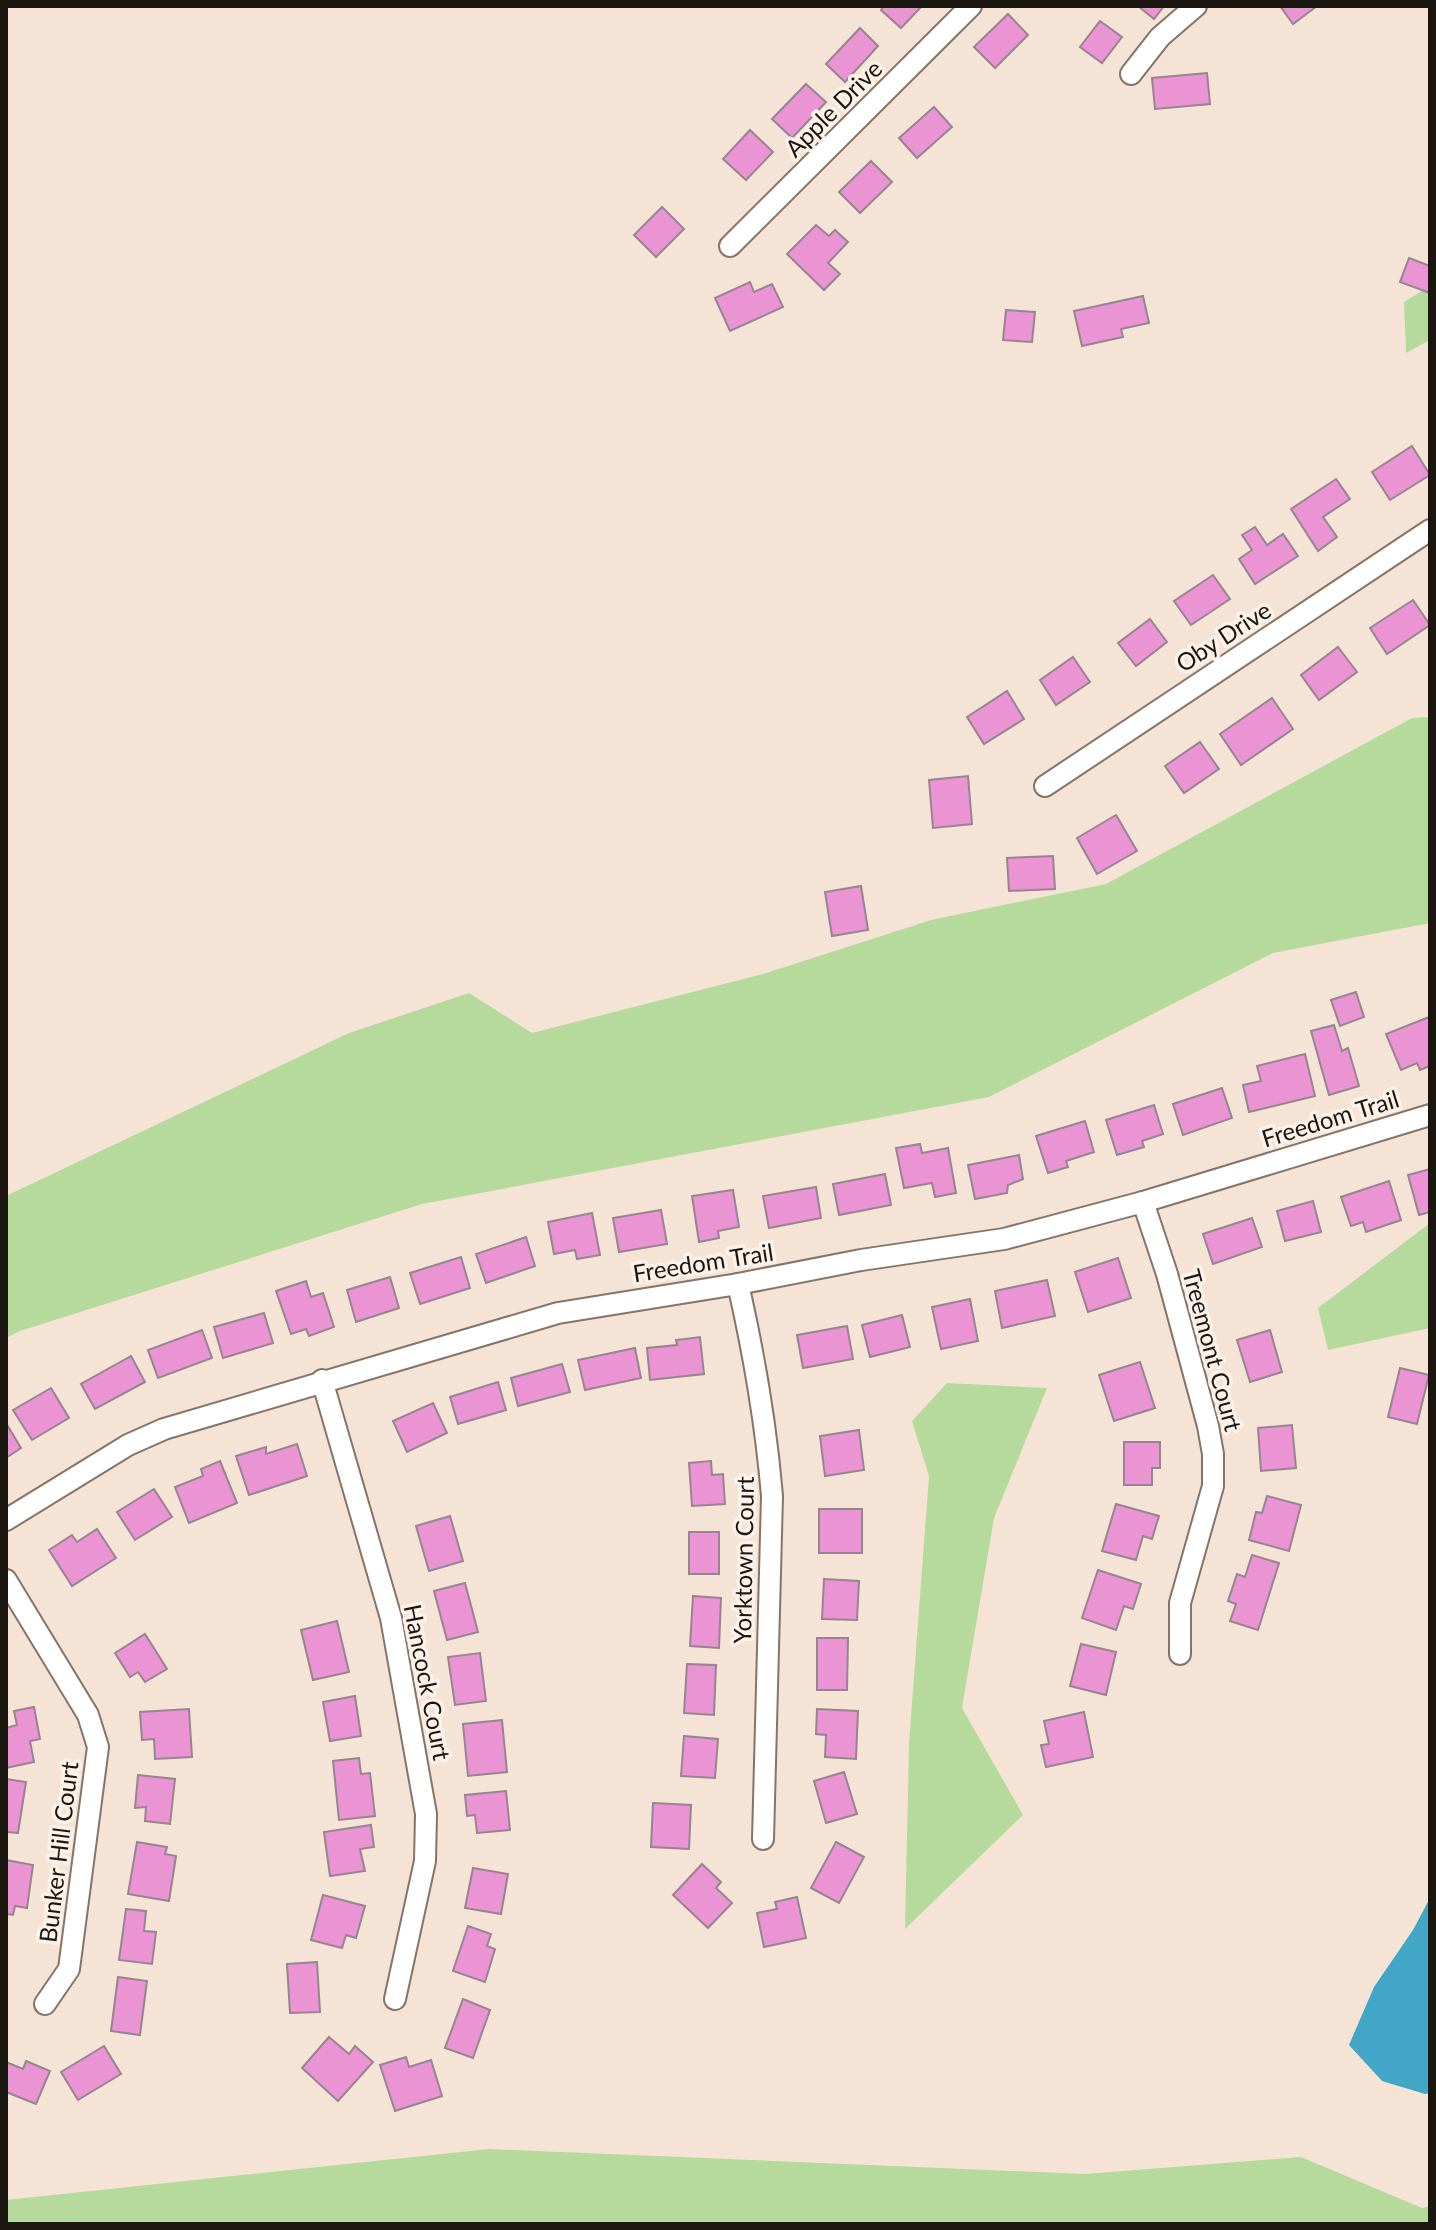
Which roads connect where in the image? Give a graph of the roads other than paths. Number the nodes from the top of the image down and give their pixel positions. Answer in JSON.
{"nodes":[{"id":1,"x":971,"y":6,"type":"edge"},
{"id":2,"x":1196,"y":6,"type":"edge"},
{"id":3,"x":1131,"y":74,"type":"dead end"},
{"id":4,"x":730,"y":246,"type":"dead end"},
{"id":5,"x":1430,"y":530,"type":"edge"},
{"id":6,"x":1045,"y":786,"type":"dead end"},
{"id":7,"x":1430,"y":1115,"type":"edge"},
{"id":8,"x":1143,"y":1202,"type":"junction"},
{"id":9,"x":738,"y":1284,"type":"junction"},
{"id":10,"x":322,"y":1380,"type":"junction"},
{"id":11,"x":6,"y":1520,"type":"edge"},
{"id":12,"x":6,"y":1580,"type":"edge"},
{"id":13,"x":1180,"y":1654,"type":"dead end"},
{"id":14,"x":763,"y":1839,"type":"dead end"},
{"id":15,"x":395,"y":1999,"type":"dead end"},
{"id":16,"x":45,"y":2004,"type":"dead end"}],
"edges":[{"from":1,"to":4,"type":"street","name":"Apple Drive"},
{"from":2,"to":3,"type":"street"},
{"from":5,"to":6,"type":"street","name":"Oby Drive"},
{"from":7,"to":8,"type":"street","name":"Freedom Trail"},
{"from":8,"to":9,"type":"street","name":"Freedom Trail"},
{"from":8,"to":13,"type":"street","name":"Treemont Court"},
{"from":9,"to":10,"type":"street","name":"Freedom Trail"},
{"from":9,"to":14,"type":"street","name":"Yorktown Court"},
{"from":10,"to":11,"type":"street","name":"Freedom Trail"},
{"from":10,"to":15,"type":"street","name":"Hancock Court"},
{"from":12,"to":16,"type":"street","name":"Bunker Hill Court"}]}
